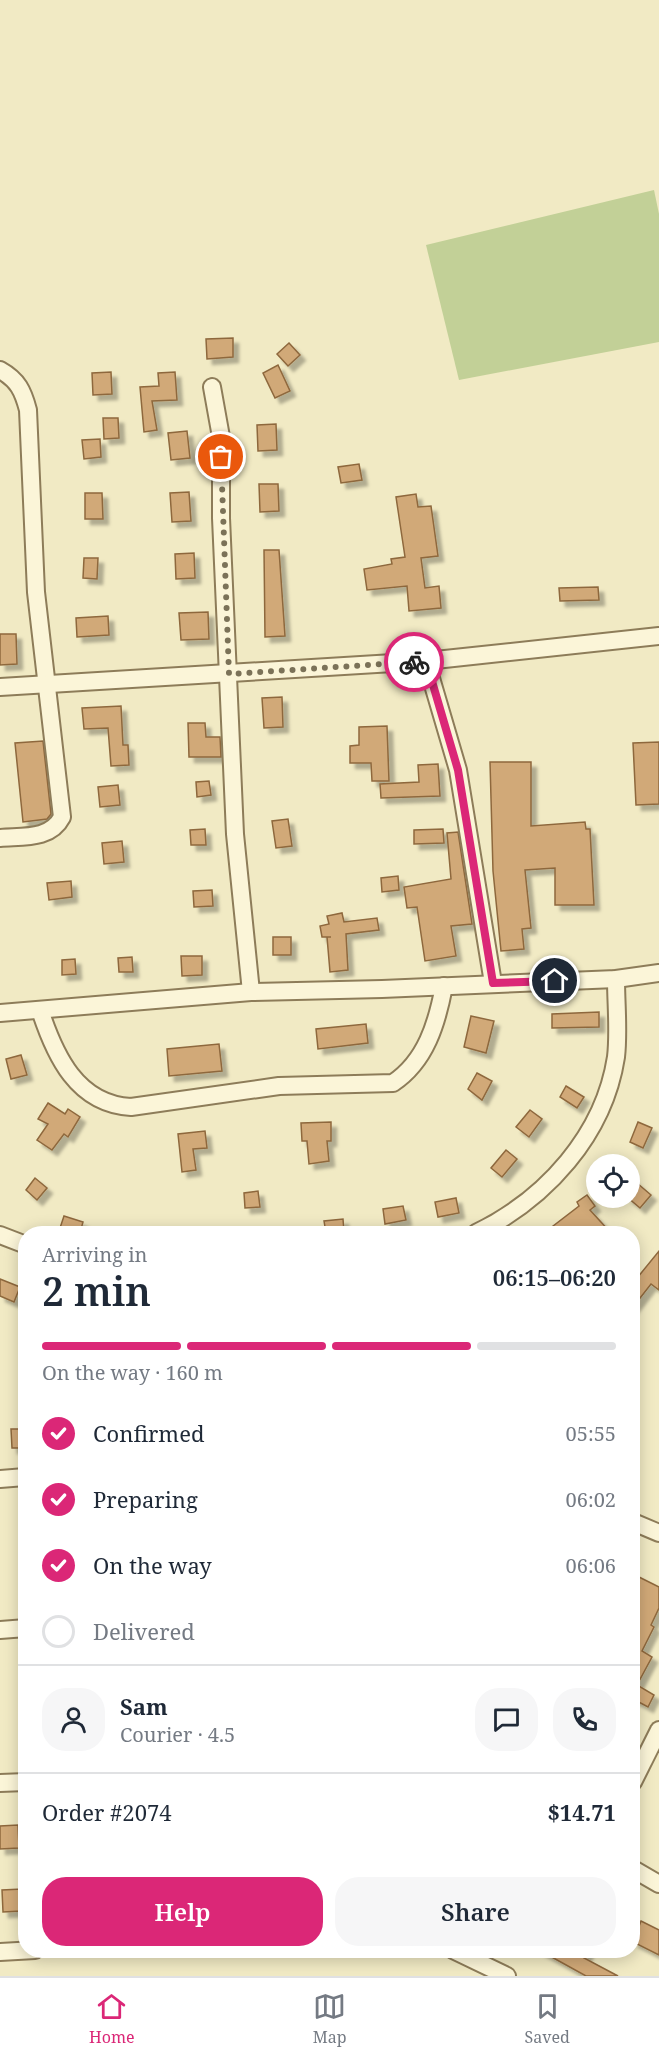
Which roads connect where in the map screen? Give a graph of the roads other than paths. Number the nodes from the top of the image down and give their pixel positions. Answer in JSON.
{"nodes":[{"id":1,"x":0,"y":370,"type":"edge"},
{"id":2,"x":212,"y":387,"type":"dead end"},
{"id":3,"x":659,"y":636,"type":"edge"},
{"id":4,"x":426,"y":661,"type":"junction"},
{"id":5,"x":229,"y":674,"type":"junction"},
{"id":6,"x":47,"y":685,"type":"junction"},
{"id":7,"x":0,"y":687,"type":"edge"},
{"id":8,"x":0,"y":838,"type":"edge"},
{"id":9,"x":659,"y":974,"type":"edge"},
{"id":10,"x":616,"y":979,"type":"junction"},
{"id":11,"x":493,"y":983,"type":"junction"},
{"id":12,"x":444,"y":986,"type":"junction"},
{"id":13,"x":251,"y":992,"type":"junction"},
{"id":14,"x":40,"y":1010,"type":"junction"},
{"id":15,"x":0,"y":1013,"type":"edge"},
{"id":16,"x":490,"y":1226,"type":"edge"},
{"id":17,"x":0,"y":1235,"type":"edge"},
{"id":18,"x":18,"y":1242,"type":"edge"},
{"id":19,"x":18,"y":1478,"type":"edge"},
{"id":20,"x":0,"y":1479,"type":"edge"},
{"id":21,"x":640,"y":1525,"type":"edge"},
{"id":22,"x":659,"y":1533,"type":"edge"},
{"id":23,"x":18,"y":1628,"type":"edge"},
{"id":24,"x":0,"y":1629,"type":"edge"},
{"id":25,"x":659,"y":1730,"type":"edge"},
{"id":26,"x":640,"y":1768,"type":"edge"},
{"id":27,"x":18,"y":1782,"type":"edge"},
{"id":28,"x":0,"y":1783,"type":"edge"},
{"id":29,"x":640,"y":1873,"type":"edge"},
{"id":30,"x":659,"y":1884,"type":"edge"},
{"id":31,"x":18,"y":1951,"type":"edge"},
{"id":32,"x":0,"y":1952,"type":"edge"},
{"id":33,"x":470,"y":1958,"type":"edge"},
{"id":34,"x":507,"y":1976,"type":"edge"}],
"edges":[{"from":1,"to":6,"type":"street"},
{"from":2,"to":5,"type":"street"},
{"from":3,"to":4,"type":"street"},
{"from":4,"to":5,"type":"street"},
{"from":4,"to":11,"type":"street"},
{"from":5,"to":6,"type":"street"},
{"from":5,"to":13,"type":"street"},
{"from":6,"to":7,"type":"street"},
{"from":6,"to":8,"type":"street"},
{"from":9,"to":10,"type":"street"},
{"from":10,"to":11,"type":"street"},
{"from":10,"to":16,"type":"street"},
{"from":11,"to":12,"type":"street"},
{"from":12,"to":13,"type":"street"},
{"from":12,"to":14,"type":"street"},
{"from":13,"to":14,"type":"street"},
{"from":14,"to":15,"type":"street"},
{"from":17,"to":18,"type":"street"},
{"from":19,"to":20,"type":"street"},
{"from":21,"to":22,"type":"street"},
{"from":23,"to":24,"type":"street"},
{"from":25,"to":26,"type":"street"},
{"from":27,"to":28,"type":"street"},
{"from":29,"to":30,"type":"street"},
{"from":31,"to":32,"type":"street"},
{"from":33,"to":34,"type":"street"}]}
